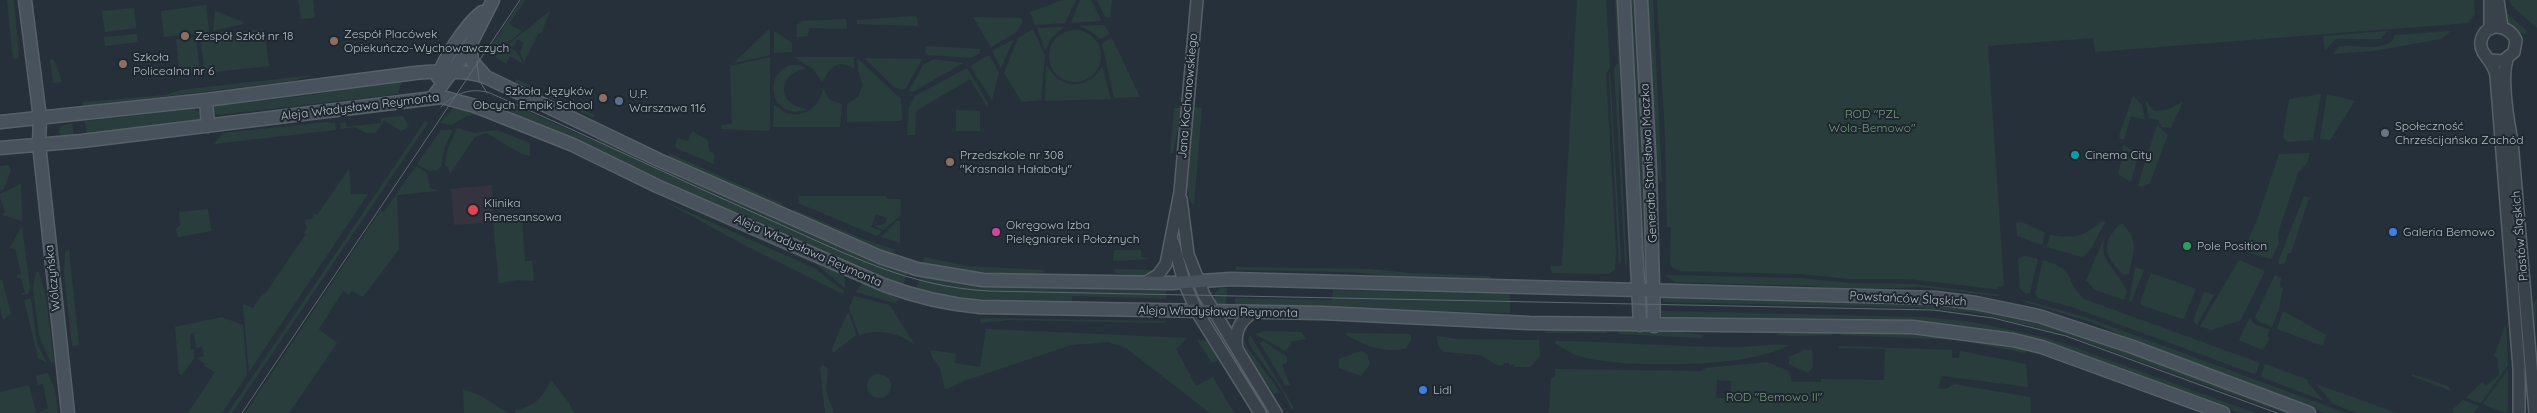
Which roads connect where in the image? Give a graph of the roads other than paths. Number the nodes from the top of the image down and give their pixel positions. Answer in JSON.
{"nodes":[{"id":1,"x":25,"y":0,"type":"edge"},
{"id":2,"x":1197,"y":0,"type":"edge"},
{"id":3,"x":1624,"y":0,"type":"edge"},
{"id":4,"x":1641,"y":0,"type":"edge"},
{"id":5,"x":2490,"y":0,"type":"edge"},
{"id":6,"x":2498,"y":0,"type":"edge"},
{"id":7,"x":491,"y":4,"type":"edge"},
{"id":8,"x":2502,"y":27,"type":"junction"},
{"id":9,"x":2490,"y":29,"type":"junction"},
{"id":10,"x":470,"y":46,"type":"junction"},
{"id":11,"x":2491,"y":60,"type":"junction"},
{"id":12,"x":2507,"y":60,"type":"junction"},
{"id":13,"x":446,"y":72,"type":"junction"},
{"id":14,"x":486,"y":78,"type":"junction"},
{"id":15,"x":433,"y":97,"type":"junction"},
{"id":16,"x":206,"y":100,"type":"junction"},
{"id":17,"x":40,"y":118,"type":"junction"},
{"id":18,"x":0,"y":122,"type":"edge"},
{"id":19,"x":208,"y":126,"type":"junction"},
{"id":20,"x":39,"y":144,"type":"junction"},
{"id":21,"x":0,"y":148,"type":"edge"},
{"id":22,"x":1180,"y":192,"type":"junction"},
{"id":23,"x":1171,"y":235,"type":"junction"},
{"id":24,"x":1199,"y":281,"type":"junction"},
{"id":25,"x":1184,"y":282,"type":"junction"},
{"id":26,"x":1145,"y":283,"type":"junction"},
{"id":27,"x":1638,"y":291,"type":"junction"},
{"id":28,"x":1654,"y":292,"type":"junction"},
{"id":29,"x":1197,"y":312,"type":"junction"},
{"id":30,"x":1214,"y":312,"type":"junction"},
{"id":31,"x":1254,"y":312,"type":"junction"},
{"id":32,"x":1640,"y":326,"type":"junction"},
{"id":33,"x":1654,"y":326,"type":"junction"},
{"id":34,"x":1238,"y":352,"type":"junction"},
{"id":35,"x":68,"y":413,"type":"edge"},
{"id":36,"x":1260,"y":413,"type":"edge"},
{"id":37,"x":1276,"y":413,"type":"edge"},
{"id":38,"x":2223,"y":413,"type":"edge"},
{"id":39,"x":2309,"y":413,"type":"edge"},
{"id":40,"x":2519,"y":413,"type":"edge"},
{"id":41,"x":2535,"y":413,"type":"edge"}],
"edges":[{"from":1,"to":17,"type":"main road","name":"Wólczyńska"},
{"from":2,"to":22,"type":"street","name":"Jana Kochanowskiego"},
{"from":3,"to":27,"type":"main road","name":"Generała Stanisława Maczka"},
{"from":4,"to":28,"type":"main road","name":"Generała Stanisława Maczka"},
{"from":5,"to":9,"type":"street","name":"Piastów Śląskich"},
{"from":6,"to":8,"type":"street","name":"Piastów Śląskich"},
{"from":7,"to":10,"type":"main road"},
{"from":7,"to":13,"type":"main road"},
{"from":8,"to":9,"type":"street"},
{"from":8,"to":12,"type":"street","name":"Piastów Śląskich"},
{"from":9,"to":11,"type":"street","name":"Piastów Śląskich"},
{"from":10,"to":13,"type":"main road"},
{"from":10,"to":14,"type":"main road"},
{"from":11,"to":12,"type":"street"},
{"from":11,"to":40,"type":"street","name":"Piastów Śląskich"},
{"from":12,"to":41,"type":"street","name":"Piastów Śląskich"},
{"from":13,"to":14,"type":"main road","name":"Aleja Władysława Reymonta"},
{"from":13,"to":15,"type":"main road"},
{"from":13,"to":16,"type":"main road","name":"Aleja Władysława Reymonta"},
{"from":14,"to":26,"type":"main road","name":"Aleja Władysława Reymonta"},
{"from":15,"to":19,"type":"main road","name":"Aleja Władysława Reymonta"},
{"from":15,"to":29,"type":"main road","name":"Aleja Władysława Reymonta"},
{"from":16,"to":17,"type":"main road","name":"Aleja Władysława Reymonta"},
{"from":16,"to":19,"type":"main road"},
{"from":17,"to":18,"type":"main road","name":"Aleja Władysława Reymonta"},
{"from":17,"to":20,"type":"main road","name":"Wólczyńska"},
{"from":19,"to":20,"type":"main road","name":"Aleja Władysława Reymonta"},
{"from":20,"to":21,"type":"main road","name":"Aleja Władysława Reymonta"},
{"from":20,"to":35,"type":"main road","name":"Wólczyńska"},
{"from":22,"to":23,"type":"street","name":"Jana Kochanowskiego"},
{"from":22,"to":24,"type":"street","name":"Jana Kochanowskiego"},
{"from":23,"to":25,"type":"street","name":"Jana Kochanowskiego"},
{"from":23,"to":26,"type":"street"},
{"from":24,"to":25,"type":"main road","name":"Aleja Władysława Reymonta"},
{"from":24,"to":27,"type":"main road","name":"Aleja Władysława Reymonta"},
{"from":24,"to":30,"type":"street","name":"Jana Kochanowskiego"},
{"from":25,"to":26,"type":"main road","name":"Aleja Władysława Reymonta"},
{"from":25,"to":29,"type":"street","name":"Jana Kochanowskiego"},
{"from":27,"to":28,"type":"main road","name":"Powstańców Śląskich"},
{"from":27,"to":32,"type":"main road","name":"Generała Stanisława Maczka"},
{"from":28,"to":33,"type":"main road","name":"Generała Stanisława Maczka"},
{"from":28,"to":39,"type":"main road","name":"Powstańców Śląskich"},
{"from":29,"to":30,"type":"main road","name":"Aleja Władysława Reymonta"},
{"from":29,"to":36,"type":"street","name":"Jana Kochanowskiego"},
{"from":30,"to":31,"type":"main road","name":"Aleja Władysława Reymonta"},
{"from":30,"to":34,"type":"street","name":"Jana Kochanowskiego"},
{"from":31,"to":32,"type":"main road","name":"Aleja Władysława Reymonta"},
{"from":31,"to":34,"type":"street"},
{"from":32,"to":33,"type":"main road"},
{"from":33,"to":38,"type":"main road"},
{"from":34,"to":37,"type":"street","name":"Jana Kochanowskiego"}]}
